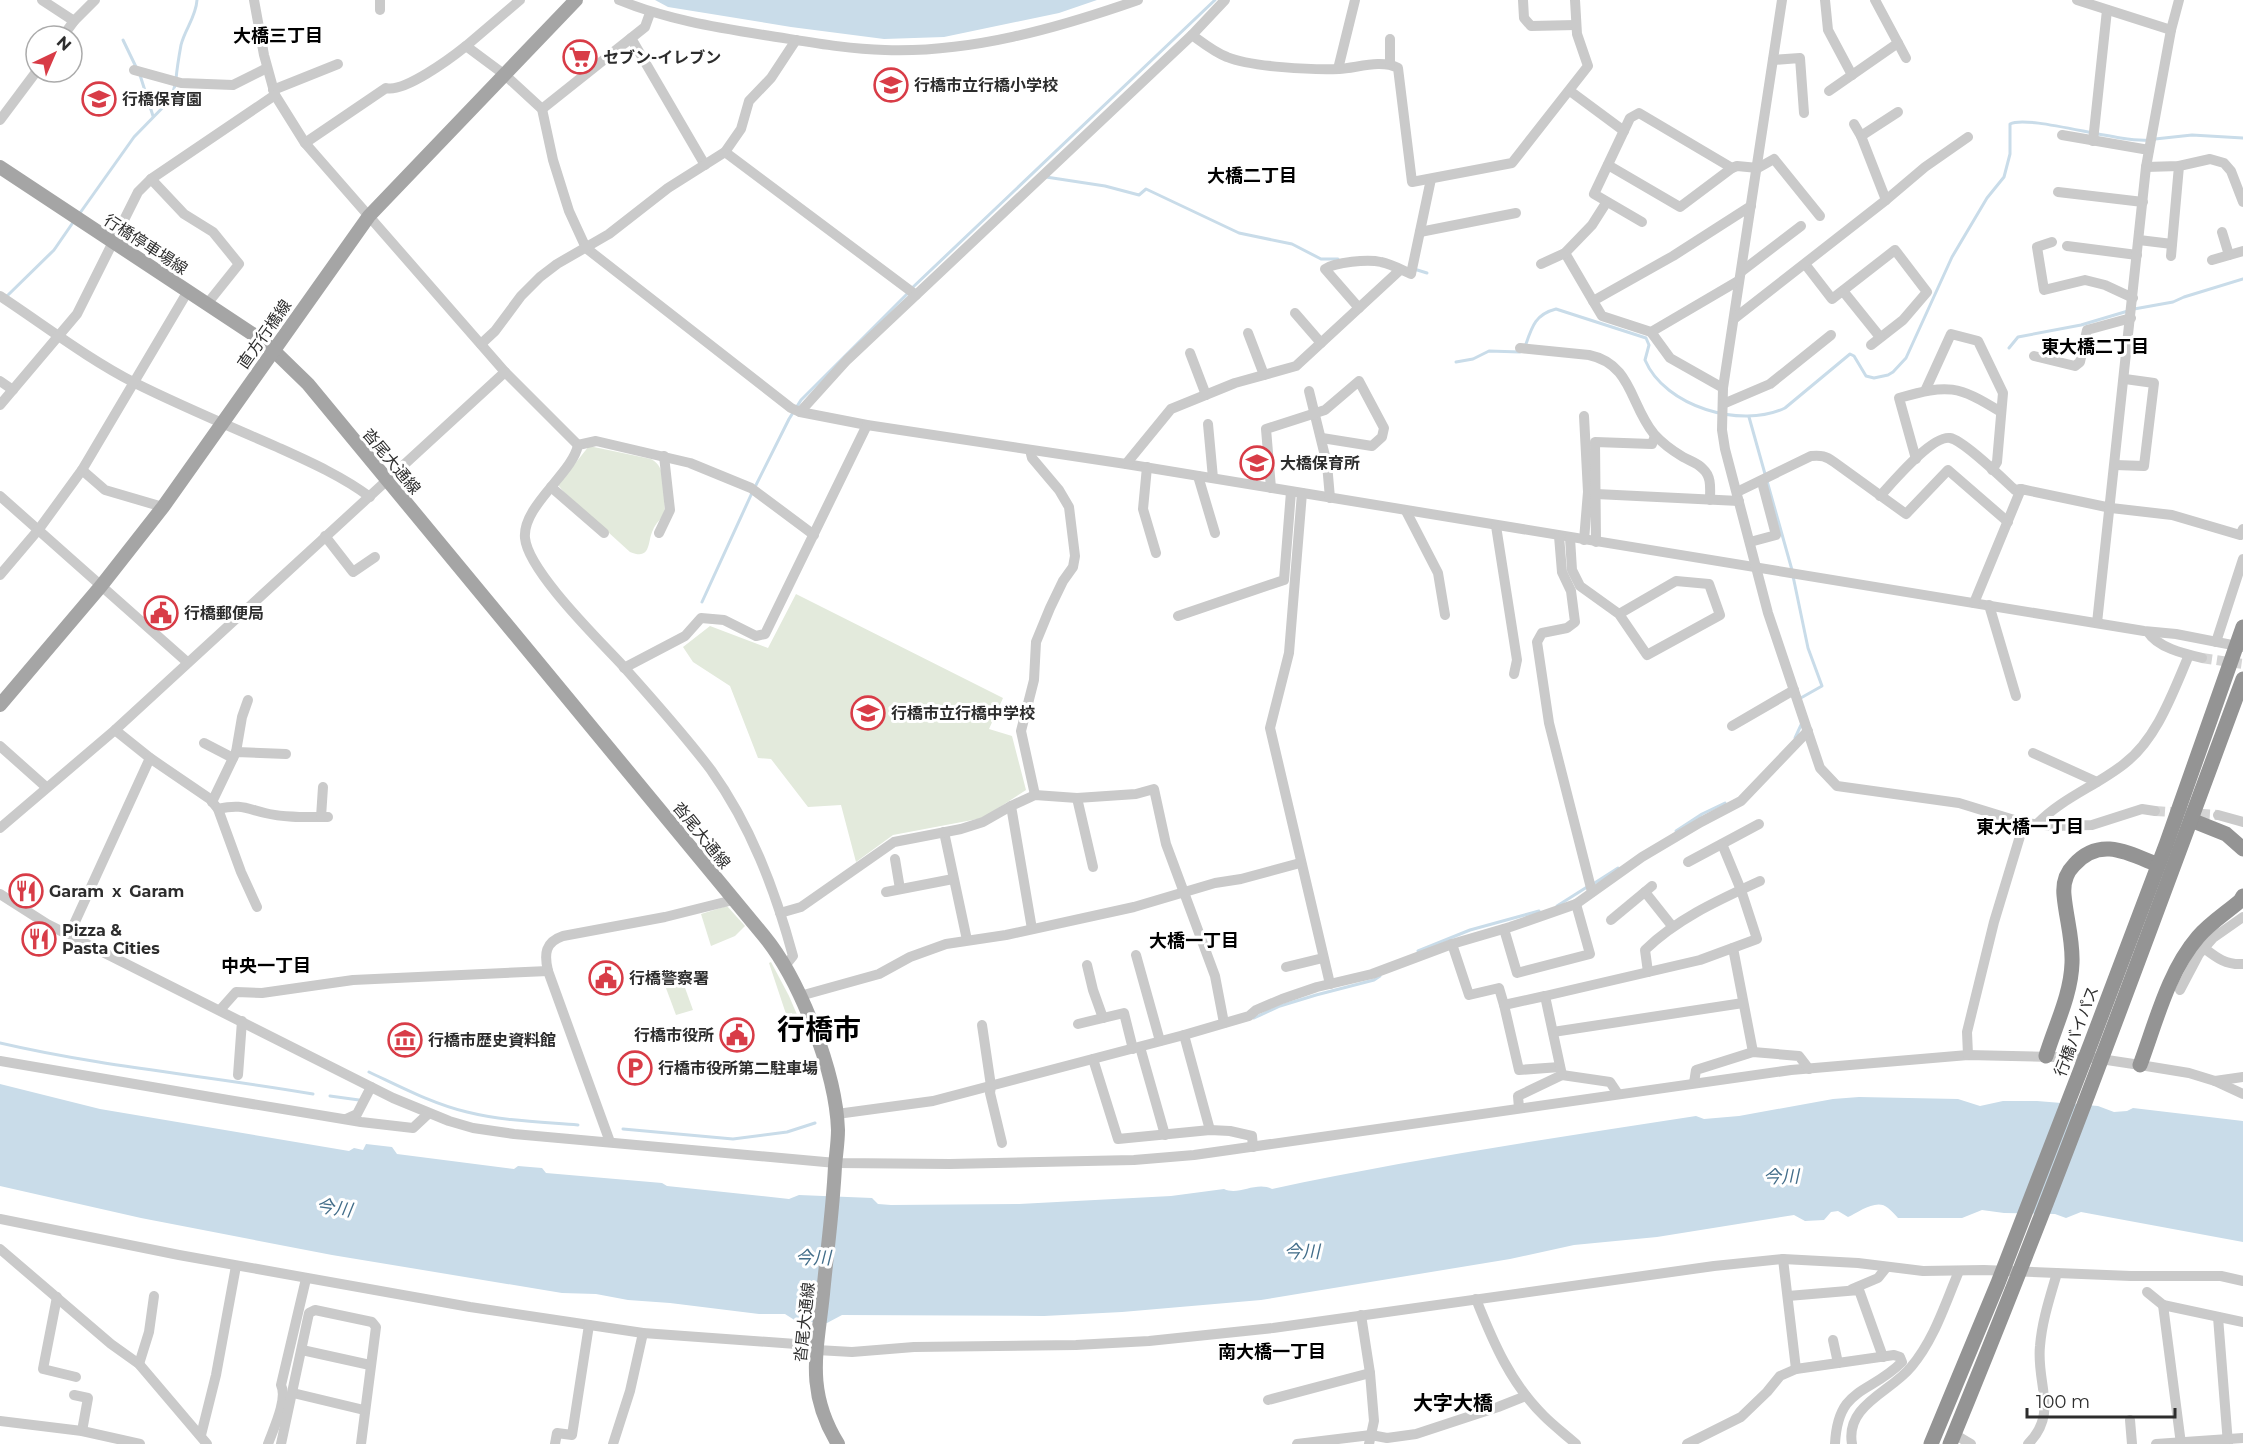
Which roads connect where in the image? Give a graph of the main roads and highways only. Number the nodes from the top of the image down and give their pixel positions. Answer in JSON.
{"nodes":[{"id":1,"x":576,"y":0,"type":"edge"},
{"id":2,"x":0,"y":167,"type":"edge"},
{"id":3,"x":273,"y":350,"type":"junction"},
{"id":4,"x":2243,"y":627,"type":"edge"},
{"id":5,"x":2240,"y":647,"type":"edge"},
{"id":6,"x":2243,"y":679,"type":"edge"},
{"id":7,"x":0,"y":705,"type":"edge"},
{"id":8,"x":2191,"y":820,"type":"junction"},
{"id":9,"x":2243,"y":849,"type":"edge"},
{"id":10,"x":2158,"y":865,"type":"junction"},
{"id":11,"x":2243,"y":896,"type":"edge"},
{"id":12,"x":2046,"y":1056,"type":"road end"},
{"id":13,"x":2140,"y":1065,"type":"road end"},
{"id":14,"x":2005,"y":1285,"type":"junction"},
{"id":15,"x":1952,"y":1439,"type":"edge"},
{"id":16,"x":838,"y":1444,"type":"edge"},
{"id":17,"x":1931,"y":1444,"type":"edge"}],
"edges":[{"from":1,"to":3,"type":"main road","name":"直方行橋線"},
{"from":2,"to":3,"type":"main road","name":"行橋停車場線"},
{"from":3,"to":7,"type":"main road","name":"直方行橋線"},
{"from":3,"to":16,"type":"main road","name":"沓尾大通線"},
{"from":4,"to":5,"type":"highway","name":"行橋バイパス"},
{"from":5,"to":10,"type":"highway","name":"行橋バイパス"},
{"from":6,"to":8,"type":"highway","name":"行橋バイパス"},
{"from":8,"to":9,"type":"highway"},
{"from":8,"to":14,"type":"highway","name":"行橋バイパス"},
{"from":10,"to":12,"type":"highway"},
{"from":10,"to":14,"type":"highway","name":"行橋バイパス"},
{"from":11,"to":13,"type":"highway"},
{"from":14,"to":15,"type":"highway","name":"行橋バイパス"},
{"from":14,"to":17,"type":"highway","name":"行橋バイパス"}]}
